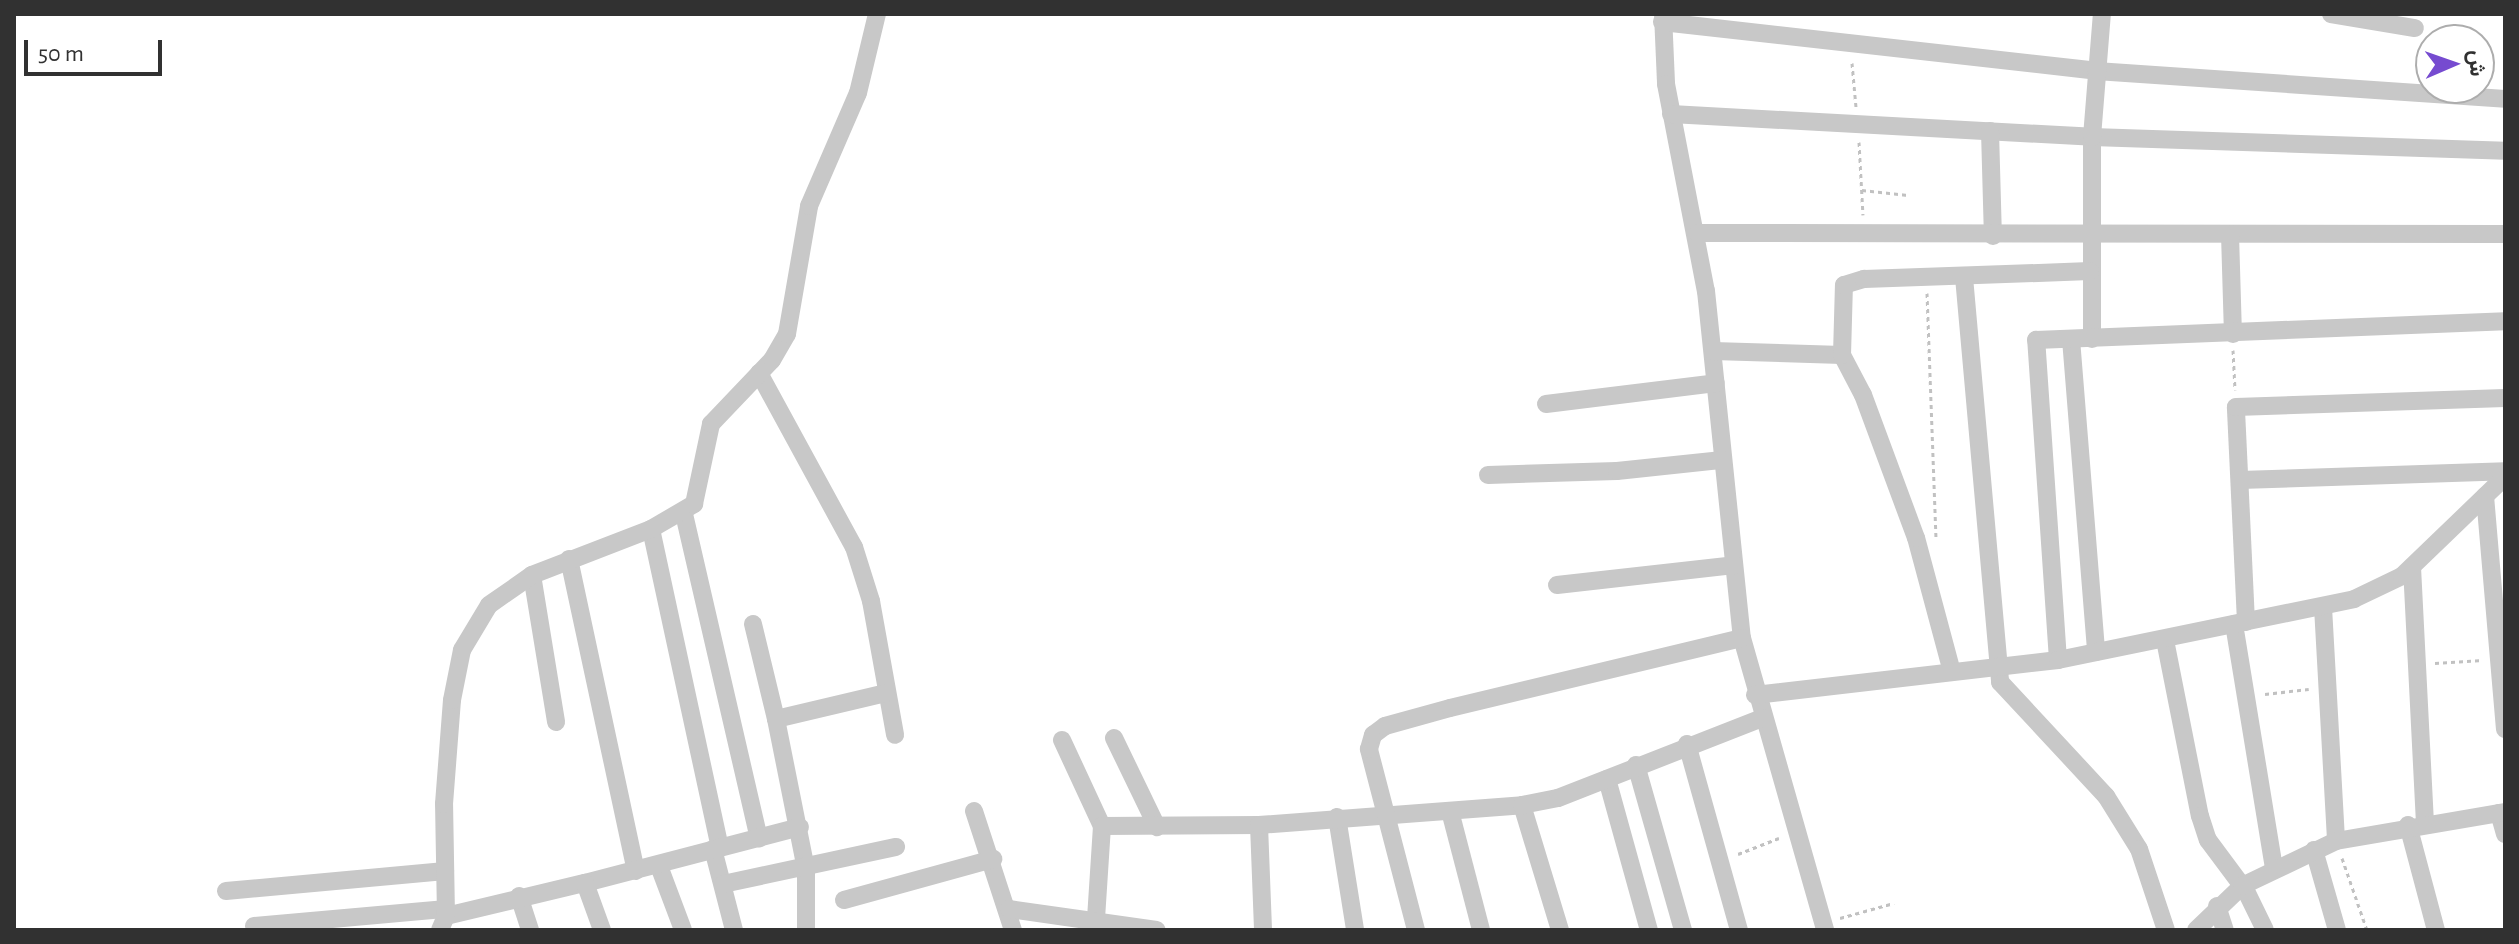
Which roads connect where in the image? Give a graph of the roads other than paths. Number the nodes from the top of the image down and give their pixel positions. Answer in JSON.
{"nodes":[{"id":1,"x":877,"y":14,"type":"edge"},
{"id":2,"x":2102,"y":14,"type":"edge"},
{"id":3,"x":2331,"y":14,"type":"edge"},
{"id":4,"x":1662,"y":18,"type":"edge"},
{"id":5,"x":2415,"y":28,"type":"dead end"},
{"id":6,"x":2096,"y":71,"type":"junction"},
{"id":7,"x":2505,"y":99,"type":"edge"},
{"id":8,"x":1671,"y":114,"type":"junction"},
{"id":9,"x":1990,"y":131,"type":"junction"},
{"id":10,"x":2092,"y":137,"type":"junction"},
{"id":11,"x":2505,"y":151,"type":"edge"},
{"id":12,"x":1698,"y":233,"type":"junction"},
{"id":13,"x":2230,"y":234,"type":"junction"},
{"id":14,"x":2505,"y":234,"type":"edge"},
{"id":15,"x":1993,"y":236,"type":"junction"},
{"id":16,"x":2090,"y":236,"type":"junction"},
{"id":17,"x":2090,"y":271,"type":"junction"},
{"id":18,"x":1964,"y":277,"type":"junction"},
{"id":19,"x":2505,"y":321,"type":"edge"},
{"id":20,"x":2233,"y":334,"type":"junction"},
{"id":21,"x":2071,"y":339,"type":"junction"},
{"id":22,"x":2092,"y":339,"type":"junction"},
{"id":23,"x":1713,"y":351,"type":"junction"},
{"id":24,"x":1842,"y":355,"type":"junction"},
{"id":25,"x":759,"y":373,"type":"junction"},
{"id":26,"x":1716,"y":383,"type":"junction"},
{"id":27,"x":2505,"y":398,"type":"edge"},
{"id":28,"x":1546,"y":404,"type":"dead end"},
{"id":29,"x":1722,"y":460,"type":"junction"},
{"id":30,"x":2505,"y":474,"type":"edge"},
{"id":31,"x":1488,"y":475,"type":"dead end"},
{"id":32,"x":2240,"y":480,"type":"junction"},
{"id":33,"x":2485,"y":496,"type":"junction"},
{"id":34,"x":684,"y":514,"type":"junction"},
{"id":35,"x":651,"y":529,"type":"junction"},
{"id":36,"x":569,"y":559,"type":"junction"},
{"id":37,"x":1734,"y":565,"type":"junction"},
{"id":38,"x":2412,"y":567,"type":"junction"},
{"id":39,"x":532,"y":575,"type":"junction"},
{"id":40,"x":1557,"y":585,"type":"dead end"},
{"id":41,"x":2323,"y":607,"type":"junction"},
{"id":42,"x":2240,"y":623,"type":"junction"},
{"id":43,"x":753,"y":624,"type":"dead end"},
{"id":44,"x":1742,"y":638,"type":"junction"},
{"id":45,"x":2165,"y":640,"type":"junction"},
{"id":46,"x":2096,"y":652,"type":"junction"},
{"id":47,"x":2058,"y":660,"type":"junction"},
{"id":48,"x":1998,"y":666,"type":"junction"},
{"id":49,"x":1952,"y":672,"type":"junction"},
{"id":50,"x":886,"y":693,"type":"junction"},
{"id":51,"x":1755,"y":695,"type":"junction"},
{"id":52,"x":1762,"y":718,"type":"junction"},
{"id":53,"x":776,"y":719,"type":"junction"},
{"id":54,"x":556,"y":722,"type":"dead end"},
{"id":55,"x":2505,"y":729,"type":"edge"},
{"id":56,"x":895,"y":735,"type":"dead end"},
{"id":57,"x":1114,"y":738,"type":"dead end"},
{"id":58,"x":1062,"y":740,"type":"dead end"},
{"id":59,"x":1687,"y":744,"type":"junction"},
{"id":60,"x":1636,"y":765,"type":"junction"},
{"id":61,"x":1607,"y":779,"type":"junction"},
{"id":62,"x":1522,"y":805,"type":"junction"},
{"id":63,"x":974,"y":811,"type":"dead end"},
{"id":64,"x":1450,"y":811,"type":"junction"},
{"id":65,"x":2502,"y":813,"type":"edge"},
{"id":66,"x":1386,"y":815,"type":"junction"},
{"id":67,"x":1337,"y":817,"type":"junction"},
{"id":68,"x":2417,"y":824,"type":"junction"},
{"id":69,"x":1259,"y":825,"type":"junction"},
{"id":70,"x":1102,"y":826,"type":"junction"},
{"id":71,"x":800,"y":827,"type":"junction"},
{"id":72,"x":1157,"y":827,"type":"junction"},
{"id":73,"x":2505,"y":834,"type":"edge"},
{"id":74,"x":759,"y":838,"type":"junction"},
{"id":75,"x":2336,"y":841,"type":"junction"},
{"id":76,"x":896,"y":847,"type":"dead end"},
{"id":77,"x":716,"y":848,"type":"junction"},
{"id":78,"x":2314,"y":850,"type":"junction"},
{"id":79,"x":993,"y":859,"type":"junction"},
{"id":80,"x":659,"y":866,"type":"junction"},
{"id":81,"x":806,"y":869,"type":"junction"},
{"id":82,"x":2274,"y":869,"type":"junction"},
{"id":83,"x":445,"y":871,"type":"junction"},
{"id":84,"x":636,"y":871,"type":"junction"},
{"id":85,"x":585,"y":883,"type":"junction"},
{"id":86,"x":723,"y":884,"type":"junction"},
{"id":87,"x":2242,"y":886,"type":"junction"},
{"id":88,"x":226,"y":891,"type":"dead end"},
{"id":89,"x":519,"y":896,"type":"junction"},
{"id":90,"x":844,"y":900,"type":"dead end"},
{"id":91,"x":2217,"y":906,"type":"junction"},
{"id":92,"x":1009,"y":909,"type":"junction"},
{"id":93,"x":450,"y":920,"type":"edge"},
{"id":94,"x":1096,"y":920,"type":"junction"},
{"id":95,"x":254,"y":926,"type":"dead end"},
{"id":96,"x":1824,"y":926,"type":"edge"},
{"id":97,"x":530,"y":930,"type":"edge"},
{"id":98,"x":602,"y":930,"type":"edge"},
{"id":99,"x":683,"y":930,"type":"edge"},
{"id":100,"x":734,"y":930,"type":"edge"},
{"id":101,"x":806,"y":930,"type":"edge"},
{"id":102,"x":1013,"y":930,"type":"edge"},
{"id":103,"x":1157,"y":930,"type":"edge"},
{"id":104,"x":1263,"y":930,"type":"edge"},
{"id":105,"x":1355,"y":930,"type":"edge"},
{"id":106,"x":1416,"y":930,"type":"edge"},
{"id":107,"x":1481,"y":930,"type":"edge"},
{"id":108,"x":1560,"y":930,"type":"edge"},
{"id":109,"x":1649,"y":930,"type":"edge"},
{"id":110,"x":1683,"y":930,"type":"edge"},
{"id":111,"x":1739,"y":930,"type":"edge"},
{"id":112,"x":2166,"y":930,"type":"edge"},
{"id":113,"x":2196,"y":930,"type":"edge"},
{"id":114,"x":2225,"y":930,"type":"edge"},
{"id":115,"x":2265,"y":930,"type":"edge"},
{"id":116,"x":2337,"y":930,"type":"edge"},
{"id":117,"x":2436,"y":930,"type":"edge"}],
"edges":[{"from":1,"to":25,"type":"street"},
{"from":2,"to":6,"type":"street"},
{"from":3,"to":5,"type":"street"},
{"from":4,"to":6,"type":"street"},
{"from":4,"to":8,"type":"street"},
{"from":6,"to":7,"type":"street"},
{"from":6,"to":10,"type":"street"},
{"from":8,"to":9,"type":"street"},
{"from":8,"to":12,"type":"street"},
{"from":9,"to":10,"type":"street"},
{"from":9,"to":15,"type":"street"},
{"from":10,"to":11,"type":"street"},
{"from":10,"to":16,"type":"street"},
{"from":12,"to":15,"type":"street"},
{"from":12,"to":23,"type":"street"},
{"from":13,"to":14,"type":"street"},
{"from":13,"to":16,"type":"street"},
{"from":13,"to":20,"type":"street"},
{"from":15,"to":16,"type":"street"},
{"from":16,"to":17,"type":"street"},
{"from":17,"to":18,"type":"street"},
{"from":17,"to":22,"type":"street"},
{"from":18,"to":24,"type":"street"},
{"from":18,"to":48,"type":"street"},
{"from":19,"to":20,"type":"street"},
{"from":20,"to":22,"type":"street"},
{"from":21,"to":22,"type":"street"},
{"from":21,"to":46,"type":"street"},
{"from":21,"to":47,"type":"street"},
{"from":23,"to":24,"type":"street"},
{"from":23,"to":26,"type":"street"},
{"from":24,"to":49,"type":"street"},
{"from":25,"to":34,"type":"street"},
{"from":25,"to":50,"type":"street"},
{"from":26,"to":28,"type":"street"},
{"from":26,"to":29,"type":"street"},
{"from":27,"to":32,"type":"street"},
{"from":29,"to":31,"type":"street"},
{"from":29,"to":37,"type":"street"},
{"from":30,"to":32,"type":"street"},
{"from":30,"to":33,"type":"street"},
{"from":32,"to":42,"type":"street"},
{"from":33,"to":38,"type":"street"},
{"from":33,"to":55,"type":"street"},
{"from":34,"to":35,"type":"street"},
{"from":34,"to":74,"type":"street"},
{"from":35,"to":36,"type":"street"},
{"from":35,"to":77,"type":"street"},
{"from":36,"to":39,"type":"street"},
{"from":36,"to":84,"type":"street"},
{"from":37,"to":40,"type":"street"},
{"from":37,"to":44,"type":"street"},
{"from":38,"to":41,"type":"street"},
{"from":38,"to":68,"type":"street"},
{"from":39,"to":54,"type":"street"},
{"from":39,"to":83,"type":"street"},
{"from":41,"to":42,"type":"street"},
{"from":41,"to":75,"type":"street"},
{"from":42,"to":45,"type":"street"},
{"from":42,"to":82,"type":"street"},
{"from":43,"to":53,"type":"street"},
{"from":44,"to":51,"type":"street"},
{"from":44,"to":66,"type":"street"},
{"from":45,"to":46,"type":"street"},
{"from":45,"to":87,"type":"street"},
{"from":46,"to":47,"type":"street"},
{"from":47,"to":48,"type":"street"},
{"from":48,"to":49,"type":"street"},
{"from":48,"to":112,"type":"street"},
{"from":49,"to":51,"type":"street"},
{"from":50,"to":53,"type":"street"},
{"from":50,"to":56,"type":"street"},
{"from":51,"to":52,"type":"street"},
{"from":52,"to":59,"type":"street"},
{"from":52,"to":96,"type":"street"},
{"from":53,"to":71,"type":"street"},
{"from":57,"to":72,"type":"street"},
{"from":58,"to":70,"type":"street"},
{"from":59,"to":60,"type":"street"},
{"from":59,"to":111,"type":"street"},
{"from":60,"to":61,"type":"street"},
{"from":60,"to":110,"type":"street"},
{"from":61,"to":62,"type":"street"},
{"from":61,"to":109,"type":"street"},
{"from":62,"to":64,"type":"street"},
{"from":62,"to":108,"type":"street"},
{"from":63,"to":79,"type":"street"},
{"from":64,"to":66,"type":"street"},
{"from":64,"to":107,"type":"street"},
{"from":65,"to":68,"type":"street"},
{"from":65,"to":73,"type":"street"},
{"from":66,"to":67,"type":"street"},
{"from":66,"to":106,"type":"street"},
{"from":67,"to":69,"type":"street"},
{"from":67,"to":105,"type":"street"},
{"from":68,"to":75,"type":"street"},
{"from":68,"to":117,"type":"street"},
{"from":69,"to":72,"type":"street"},
{"from":69,"to":104,"type":"street"},
{"from":70,"to":72,"type":"street"},
{"from":70,"to":94,"type":"street"},
{"from":71,"to":74,"type":"street"},
{"from":71,"to":81,"type":"street"},
{"from":74,"to":77,"type":"street"},
{"from":75,"to":78,"type":"street"},
{"from":76,"to":81,"type":"street"},
{"from":77,"to":80,"type":"street"},
{"from":77,"to":86,"type":"street"},
{"from":78,"to":82,"type":"street"},
{"from":78,"to":116,"type":"street"},
{"from":79,"to":90,"type":"street"},
{"from":79,"to":92,"type":"street"},
{"from":80,"to":84,"type":"street"},
{"from":80,"to":99,"type":"street"},
{"from":81,"to":86,"type":"street"},
{"from":81,"to":101,"type":"street"},
{"from":82,"to":87,"type":"street"},
{"from":83,"to":88,"type":"street"},
{"from":83,"to":93,"type":"street"},
{"from":84,"to":85,"type":"street"},
{"from":85,"to":89,"type":"street"},
{"from":85,"to":98,"type":"street"},
{"from":86,"to":100,"type":"street"},
{"from":87,"to":91,"type":"street"},
{"from":87,"to":115,"type":"street"},
{"from":89,"to":93,"type":"street"},
{"from":89,"to":97,"type":"street"},
{"from":91,"to":113,"type":"street"},
{"from":91,"to":114,"type":"street"},
{"from":92,"to":94,"type":"street"},
{"from":92,"to":102,"type":"street"},
{"from":93,"to":95,"type":"street"},
{"from":94,"to":103,"type":"street"}]}
